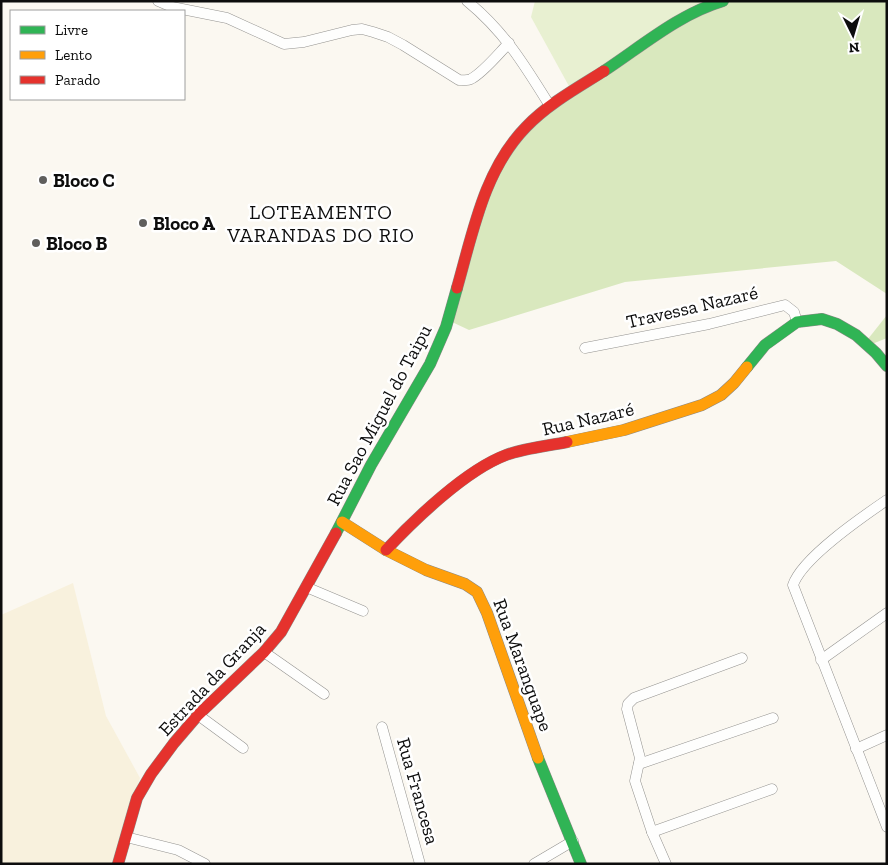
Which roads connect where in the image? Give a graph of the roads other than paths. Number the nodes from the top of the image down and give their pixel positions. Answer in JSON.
{"nodes":[{"id":1,"x":158,"y":1,"type":"edge"},
{"id":2,"x":467,"y":1,"type":"edge"},
{"id":3,"x":723,"y":1,"type":"edge"},
{"id":4,"x":510,"y":43,"type":"junction"},
{"id":5,"x":550,"y":106,"type":"junction"},
{"id":6,"x":797,"y":322,"type":"junction"},
{"id":7,"x":585,"y":348,"type":"dead end"},
{"id":8,"x":887,"y":366,"type":"edge"},
{"id":9,"x":887,"y":500,"type":"edge"},
{"id":10,"x":342,"y":522,"type":"junction"},
{"id":11,"x":386,"y":550,"type":"junction"},
{"id":12,"x":306,"y":587,"type":"junction"},
{"id":13,"x":363,"y":611,"type":"dead end"},
{"id":14,"x":887,"y":613,"type":"edge"},
{"id":15,"x":264,"y":652,"type":"junction"},
{"id":16,"x":742,"y":658,"type":"dead end"},
{"id":17,"x":821,"y":660,"type":"junction"},
{"id":18,"x":324,"y":694,"type":"dead end"},
{"id":19,"x":198,"y":715,"type":"junction"},
{"id":20,"x":773,"y":718,"type":"dead end"},
{"id":21,"x":382,"y":727,"type":"dead end"},
{"id":22,"x":887,"y":735,"type":"edge"},
{"id":23,"x":243,"y":748,"type":"dead end"},
{"id":24,"x":856,"y":749,"type":"junction"},
{"id":25,"x":640,"y":764,"type":"junction"},
{"id":26,"x":772,"y":789,"type":"dead end"},
{"id":27,"x":887,"y":827,"type":"edge"},
{"id":28,"x":652,"y":832,"type":"junction"},
{"id":29,"x":126,"y":837,"type":"junction"},
{"id":30,"x":573,"y":841,"type":"junction"},
{"id":31,"x":118,"y":864,"type":"edge"},
{"id":32,"x":205,"y":864,"type":"edge"},
{"id":33,"x":420,"y":864,"type":"edge"},
{"id":34,"x":534,"y":864,"type":"edge"},
{"id":35,"x":581,"y":864,"type":"edge"},
{"id":36,"x":666,"y":864,"type":"edge"}],
"edges":[{"from":1,"to":4,"type":"street"},
{"from":2,"to":4,"type":"street"},
{"from":3,"to":5,"type":"street","name":"Rua Sao Miguel do Taipu"},
{"from":4,"to":5,"type":"street"},
{"from":5,"to":10,"type":"street","name":"Rua Sao Miguel do Taipu"},
{"from":6,"to":7,"type":"street","name":"Travessa Nazaré"},
{"from":6,"to":8,"type":"street"},
{"from":6,"to":11,"type":"street","name":"Rua Nazaré"},
{"from":9,"to":17,"type":"street"},
{"from":10,"to":11,"type":"street","name":"Rua Maranguape"},
{"from":10,"to":12,"type":"street","name":"Estrada da Granja"},
{"from":11,"to":30,"type":"street","name":"Rua Maranguape"},
{"from":12,"to":13,"type":"street"},
{"from":12,"to":15,"type":"street","name":"Estrada da Granja"},
{"from":14,"to":17,"type":"street"},
{"from":15,"to":18,"type":"street"},
{"from":15,"to":19,"type":"street","name":"Estrada da Granja"},
{"from":16,"to":25,"type":"street"},
{"from":17,"to":24,"type":"street"},
{"from":19,"to":23,"type":"street"},
{"from":19,"to":29,"type":"street","name":"Estrada da Granja"},
{"from":20,"to":25,"type":"street"},
{"from":21,"to":33,"type":"street","name":"Rua Francesa"},
{"from":22,"to":24,"type":"street"},
{"from":24,"to":27,"type":"street"},
{"from":25,"to":28,"type":"street"},
{"from":26,"to":28,"type":"street"},
{"from":28,"to":36,"type":"street"},
{"from":29,"to":31,"type":"street","name":"Estrada da Granja"},
{"from":29,"to":32,"type":"street"},
{"from":30,"to":34,"type":"street"},
{"from":30,"to":35,"type":"street","name":"Rua Maranguape"}]}
